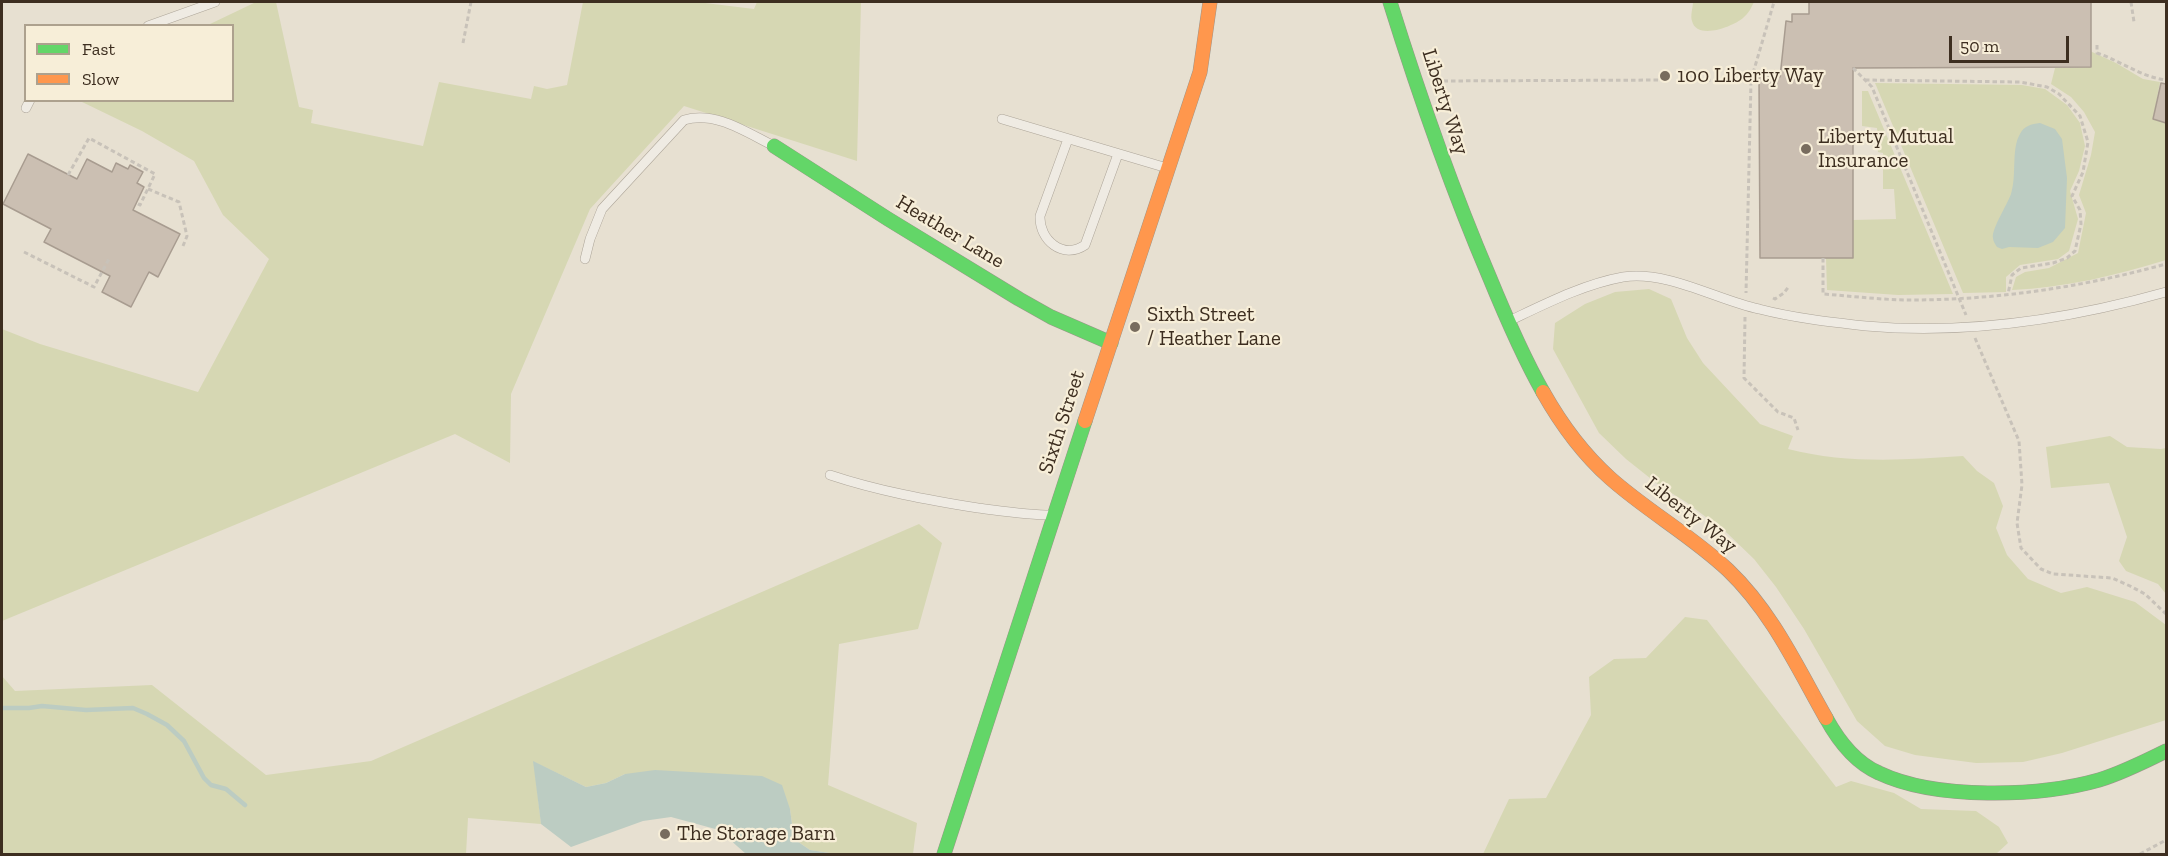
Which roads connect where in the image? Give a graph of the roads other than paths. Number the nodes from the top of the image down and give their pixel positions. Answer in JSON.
{"nodes":[{"id":1,"x":215,"y":2,"type":"edge"},
{"id":2,"x":1210,"y":2,"type":"edge"},
{"id":3,"x":1390,"y":2,"type":"edge"},
{"id":4,"x":154,"y":24,"type":"edge"},
{"id":5,"x":1002,"y":119,"type":"dead end"},
{"id":6,"x":1068,"y":139,"type":"junction"},
{"id":7,"x":774,"y":146,"type":"joint"},
{"id":8,"x":1118,"y":154,"type":"junction"},
{"id":9,"x":1169,"y":169,"type":"junction"},
{"id":10,"x":585,"y":259,"type":"dead end"},
{"id":11,"x":2166,"y":292,"type":"edge"},
{"id":12,"x":1508,"y":321,"type":"junction"},
{"id":13,"x":1111,"y":343,"type":"junction"},
{"id":14,"x":830,"y":474,"type":"dead end"},
{"id":15,"x":1053,"y":515,"type":"junction"},
{"id":16,"x":2166,"y":751,"type":"edge"},
{"id":17,"x":945,"y":855,"type":"edge"}],
"edges":[{"from":1,"to":4,"type":"lane"},
{"from":2,"to":9,"type":"street","name":"Sixth Street"},
{"from":3,"to":12,"type":"street","name":"Liberty Way"},
{"from":5,"to":6,"type":"lane"},
{"from":6,"to":8,"type":"lane"},
{"from":6,"to":8,"type":"lane"},
{"from":7,"to":10,"type":"lane"},
{"from":7,"to":13,"type":"street","name":"Heather Lane"},
{"from":8,"to":9,"type":"lane"},
{"from":9,"to":13,"type":"street","name":"Sixth Street"},
{"from":11,"to":12,"type":"lane"},
{"from":12,"to":16,"type":"street","name":"Liberty Way"},
{"from":13,"to":15,"type":"street","name":"Sixth Street"},
{"from":14,"to":15,"type":"lane"},
{"from":15,"to":17,"type":"street","name":"Sixth Street"}]}
